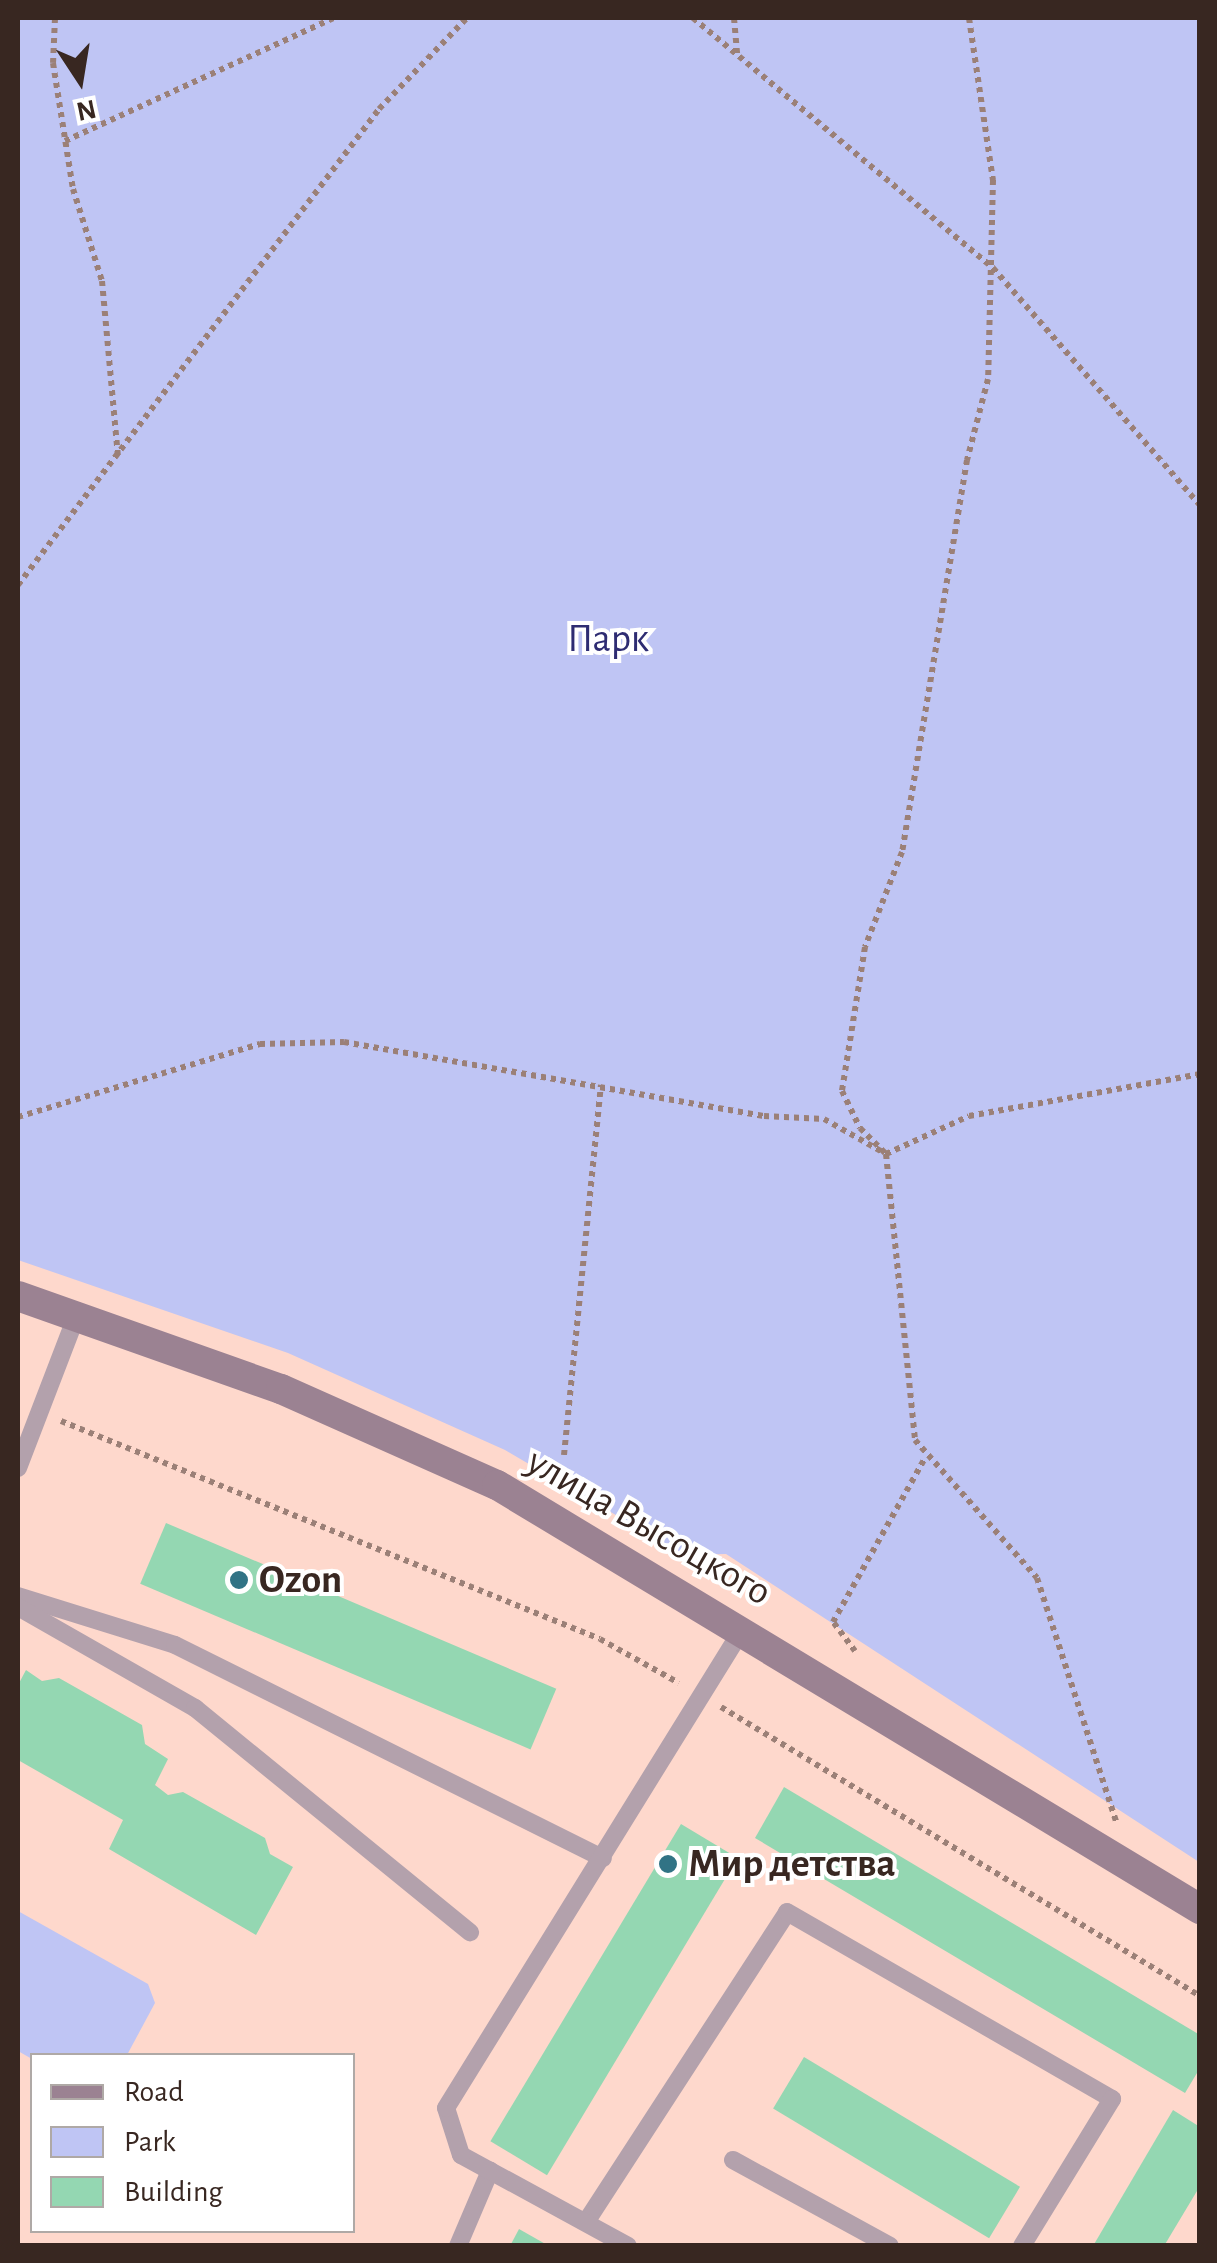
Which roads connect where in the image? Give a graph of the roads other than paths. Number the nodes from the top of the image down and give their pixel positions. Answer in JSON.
{"nodes":[{"id":1,"x":18,"y":1296,"type":"edge"},
{"id":2,"x":77,"y":1314,"type":"junction"},
{"id":3,"x":18,"y":1468,"type":"edge"},
{"id":4,"x":18,"y":1596,"type":"edge"},
{"id":5,"x":18,"y":1607,"type":"edge"},
{"id":6,"x":743,"y":1628,"type":"junction"},
{"id":7,"x":603,"y":1858,"type":"junction"},
{"id":8,"x":1200,"y":1909,"type":"edge"},
{"id":9,"x":470,"y":1932,"type":"dead end"},
{"id":10,"x":733,"y":2160,"type":"dead end"},
{"id":11,"x":490,"y":2171,"type":"junction"},
{"id":12,"x":586,"y":2222,"type":"junction"},
{"id":13,"x":458,"y":2246,"type":"edge"},
{"id":14,"x":628,"y":2246,"type":"edge"},
{"id":15,"x":890,"y":2246,"type":"edge"},
{"id":16,"x":1022,"y":2246,"type":"edge"}],
"edges":[{"from":1,"to":2,"type":"street","name":"улица Высоцкого"},
{"from":2,"to":3,"type":"lane"},
{"from":2,"to":6,"type":"street","name":"улица Высоцкого"},
{"from":4,"to":7,"type":"lane"},
{"from":5,"to":9,"type":"lane"},
{"from":6,"to":7,"type":"lane"},
{"from":6,"to":8,"type":"street","name":"улица Высоцкого"},
{"from":7,"to":11,"type":"lane"},
{"from":10,"to":15,"type":"lane"},
{"from":11,"to":12,"type":"lane"},
{"from":11,"to":13,"type":"lane"},
{"from":12,"to":14,"type":"lane"},
{"from":12,"to":16,"type":"lane"}]}
